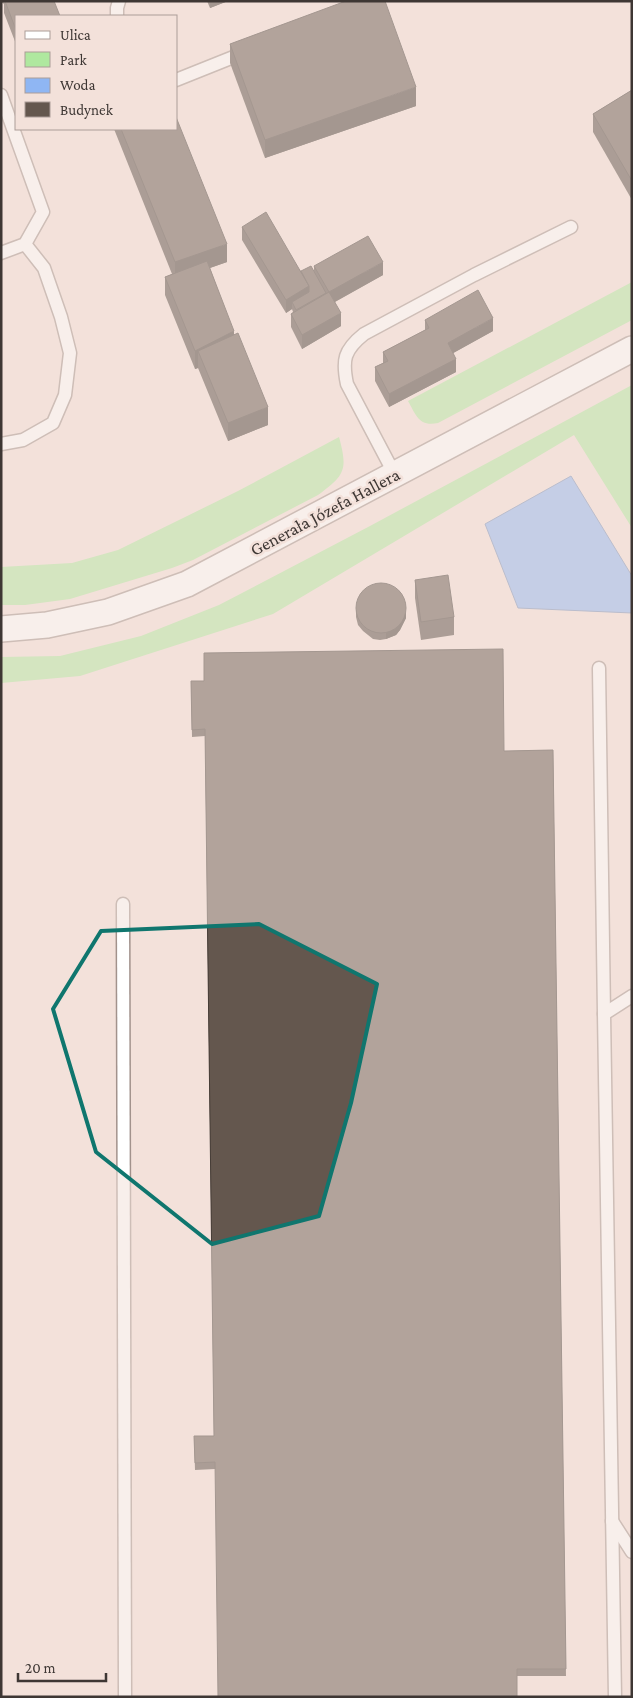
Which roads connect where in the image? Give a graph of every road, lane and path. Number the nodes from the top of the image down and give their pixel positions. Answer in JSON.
{"nodes":[{"id":1,"x":119,"y":1,"type":"edge"},
{"id":2,"x":117,"y":15,"type":"edge"},
{"id":3,"x":262,"y":46,"type":"edge"},
{"id":4,"x":178,"y":79,"type":"edge"},
{"id":5,"x":1,"y":95,"type":"edge"},
{"id":6,"x":571,"y":227,"type":"dead end"},
{"id":7,"x":24,"y":244,"type":"junction"},
{"id":8,"x":1,"y":253,"type":"edge"},
{"id":9,"x":632,"y":349,"type":"edge"},
{"id":10,"x":1,"y":444,"type":"edge"},
{"id":11,"x":395,"y":475,"type":"junction"},
{"id":12,"x":1,"y":628,"type":"edge"},
{"id":13,"x":599,"y":668,"type":"dead end"},
{"id":14,"x":123,"y":904,"type":"dead end"},
{"id":15,"x":632,"y":996,"type":"edge"},
{"id":16,"x":604,"y":1014,"type":"junction"},
{"id":17,"x":612,"y":1521,"type":"junction"},
{"id":18,"x":632,"y":1552,"type":"edge"},
{"id":19,"x":125,"y":1697,"type":"edge"},
{"id":20,"x":615,"y":1697,"type":"edge"}],
"edges":[{"from":1,"to":2,"type":"lane"},
{"from":3,"to":4,"type":"lane"},
{"from":5,"to":7,"type":"lane"},
{"from":6,"to":11,"type":"lane"},
{"from":7,"to":8,"type":"lane"},
{"from":7,"to":10,"type":"lane"},
{"from":9,"to":11,"type":"street","name":"Generała Józefa Hallera"},
{"from":11,"to":12,"type":"street","name":"Generała Józefa Hallera"},
{"from":13,"to":16,"type":"lane"},
{"from":14,"to":19,"type":"lane"},
{"from":15,"to":16,"type":"lane"},
{"from":16,"to":17,"type":"lane"},
{"from":17,"to":18,"type":"lane"},
{"from":17,"to":20,"type":"lane"}]}
